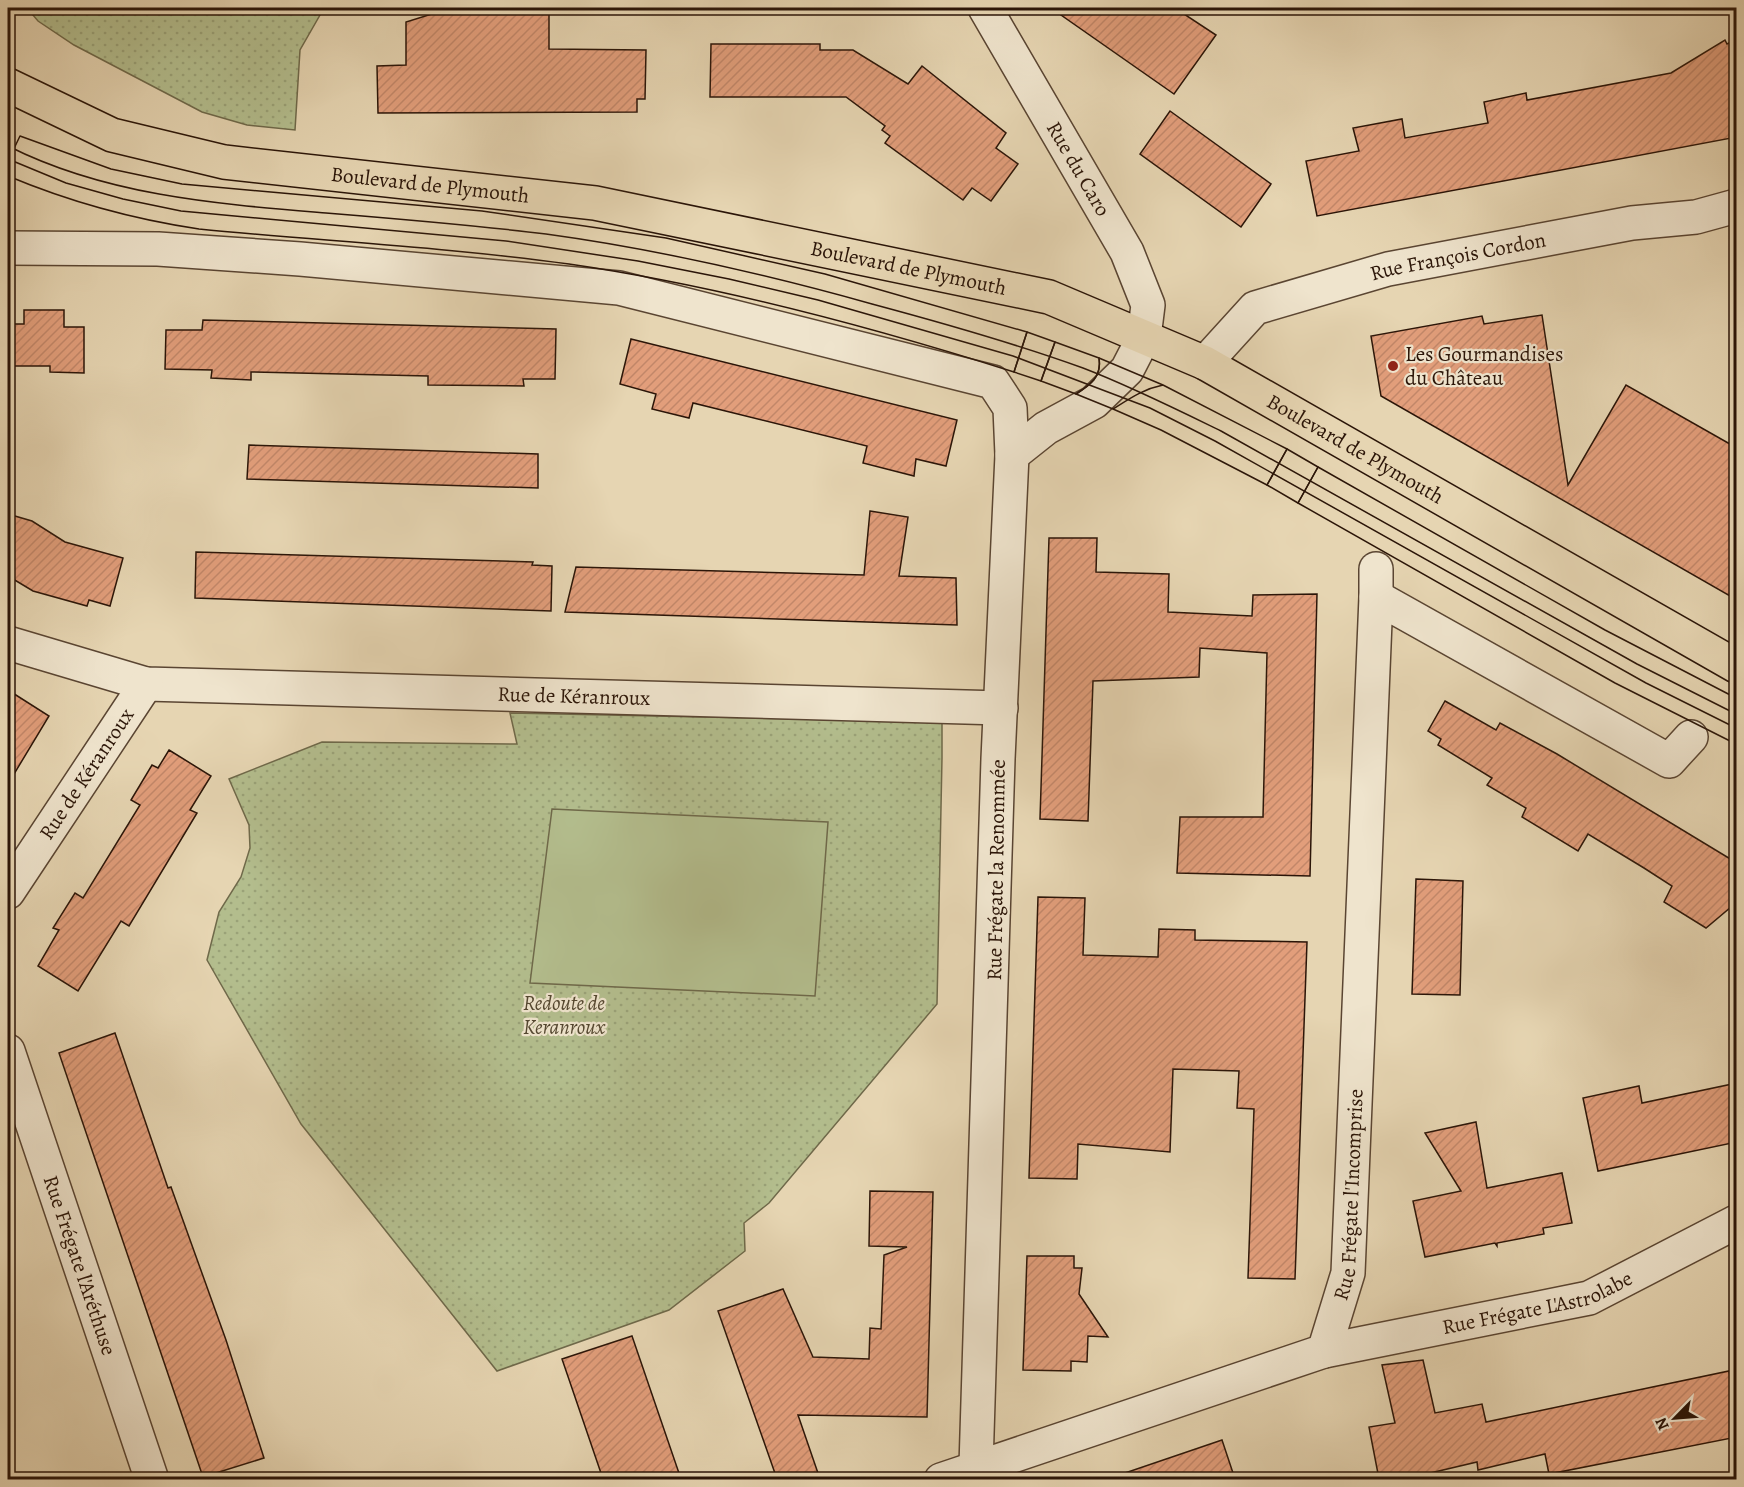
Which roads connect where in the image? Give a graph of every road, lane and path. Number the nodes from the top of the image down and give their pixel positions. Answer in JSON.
{"nodes":[{"id":1,"x":985,"y":8,"type":"edge"},
{"id":2,"x":8,"y":86,"type":"edge"},
{"id":3,"x":1737,"y":206,"type":"edge"},
{"id":4,"x":8,"y":248,"type":"edge"},
{"id":5,"x":1144,"y":337,"type":"junction"},
{"id":6,"x":1205,"y":363,"type":"junction"},
{"id":7,"x":1012,"y":455,"type":"junction"},
{"id":8,"x":8,"y":644,"type":"edge"},
{"id":9,"x":1737,"y":666,"type":"edge"},
{"id":10,"x":146,"y":684,"type":"junction"},
{"id":11,"x":1001,"y":708,"type":"junction"},
{"id":12,"x":1691,"y":737,"type":"dead end"},
{"id":13,"x":8,"y":892,"type":"edge"},
{"id":14,"x":8,"y":1051,"type":"edge"},
{"id":15,"x":1737,"y":1222,"type":"edge"},
{"id":16,"x":1324,"y":1351,"type":"junction"},
{"id":17,"x":976,"y":1466,"type":"junction"},
{"id":18,"x":152,"y":1479,"type":"edge"},
{"id":19,"x":941,"y":1479,"type":"edge"}],
"edges":[{"from":1,"to":5,"type":"street","name":"Rue du Caro"},
{"from":2,"to":5,"type":"main road","name":"Boulevard de Plymouth"},
{"from":3,"to":6,"type":"street","name":"Rue François Cordon"},
{"from":4,"to":7,"type":"street"},
{"from":5,"to":6,"type":"main road","name":"Boulevard de Plymouth"},
{"from":5,"to":7,"type":"street"},
{"from":6,"to":9,"type":"main road","name":"Boulevard de Plymouth"},
{"from":7,"to":11,"type":"street","name":"Rue Frégate la Renommée"},
{"from":8,"to":10,"type":"street","name":"Rue de Kéranroux"},
{"from":10,"to":11,"type":"street","name":"Rue de Kéranroux"},
{"from":10,"to":13,"type":"street","name":"Rue de Kéranroux"},
{"from":11,"to":17,"type":"street","name":"Rue Frégate la Renommée"},
{"from":12,"to":16,"type":"street","name":"Rue Frégate l'Incomprise"},
{"from":14,"to":18,"type":"street","name":"Rue Frégate l'Aréthuse"},
{"from":15,"to":16,"type":"street","name":"Rue Frégate L'Astrolabe"},
{"from":16,"to":17,"type":"street"},
{"from":17,"to":19,"type":"street"}]}
